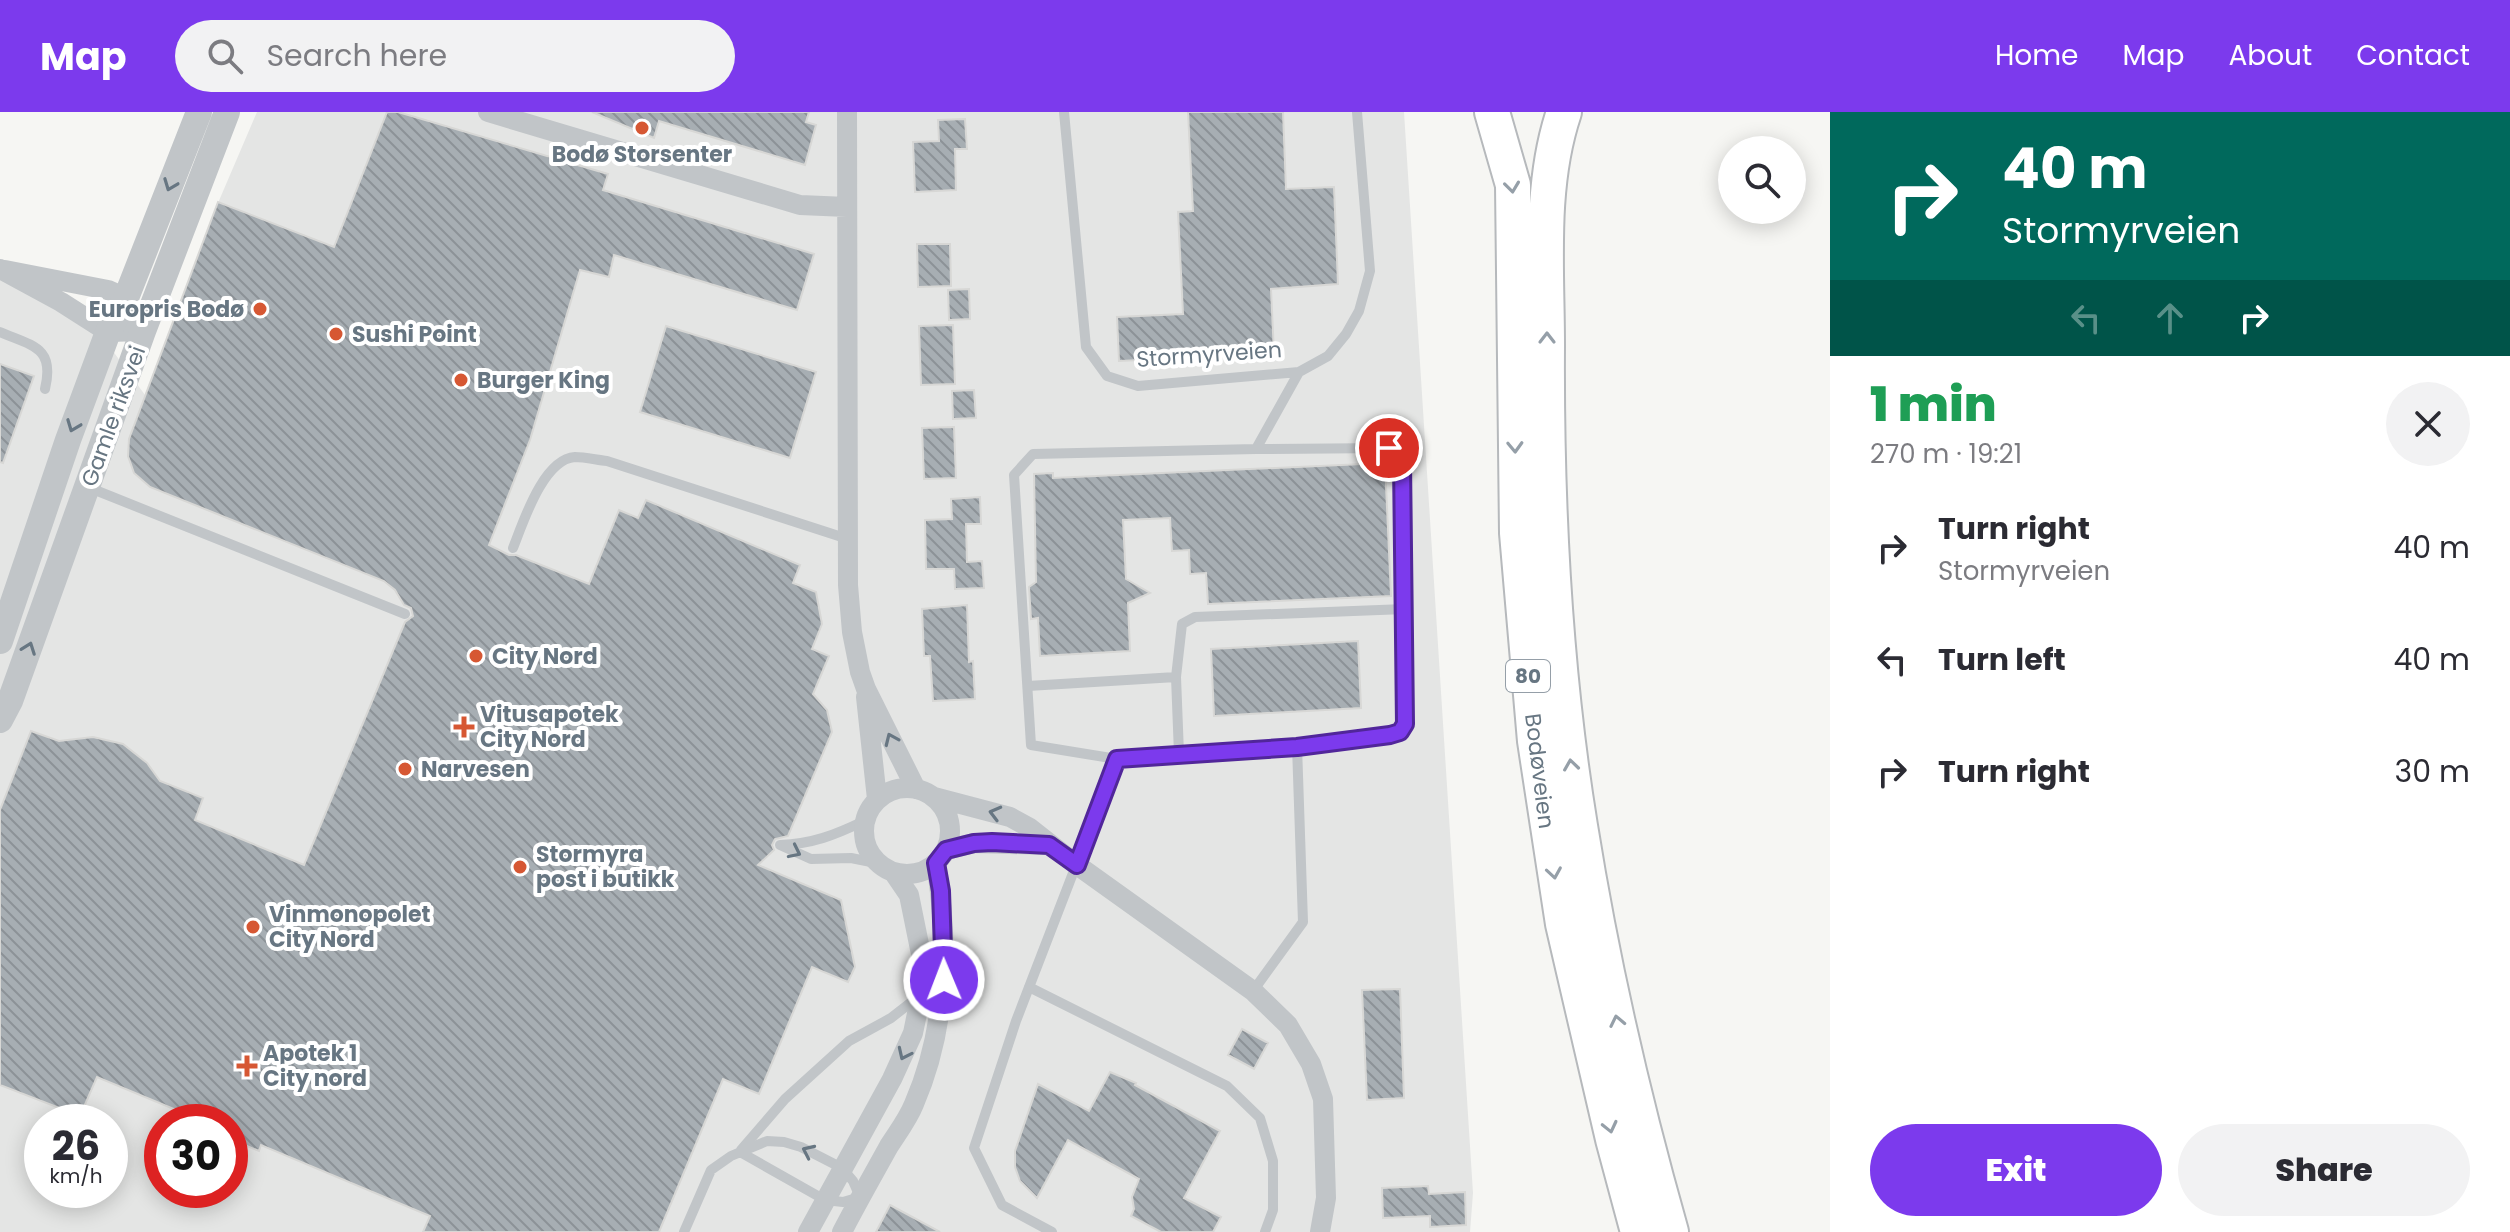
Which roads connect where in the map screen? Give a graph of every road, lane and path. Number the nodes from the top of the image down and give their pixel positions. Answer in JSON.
{"nodes":[{"id":1,"x":199,"y":112,"type":"edge"},
{"id":2,"x":227,"y":112,"type":"edge"},
{"id":3,"x":488,"y":112,"type":"edge"},
{"id":4,"x":847,"y":112,"type":"edge"},
{"id":5,"x":1064,"y":112,"type":"edge"},
{"id":6,"x":1357,"y":112,"type":"edge"},
{"id":7,"x":1492,"y":112,"type":"edge"},
{"id":8,"x":1564,"y":112,"type":"edge"},
{"id":9,"x":847,"y":207,"type":"junction"},
{"id":10,"x":2,"y":270,"type":"edge"},
{"id":11,"x":126,"y":298,"type":"junction"},
{"id":12,"x":143,"y":331,"type":"junction"},
{"id":13,"x":0,"y":332,"type":"edge"},
{"id":14,"x":108,"y":332,"type":"junction"},
{"id":15,"x":1299,"y":372,"type":"junction"},
{"id":16,"x":45,"y":389,"type":"dead end"},
{"id":17,"x":1256,"y":449,"type":"junction"},
{"id":18,"x":88,"y":487,"type":"junction"},
{"id":19,"x":848,"y":539,"type":"junction"},
{"id":20,"x":513,"y":548,"type":"dead end"},
{"id":21,"x":1405,"y":609,"type":"junction"},
{"id":22,"x":405,"y":614,"type":"dead end"},
{"id":23,"x":0,"y":641,"type":"edge"},
{"id":24,"x":1176,"y":677,"type":"junction"},
{"id":25,"x":1028,"y":686,"type":"junction"},
{"id":26,"x":866,"y":689,"type":"junction"},
{"id":27,"x":0,"y":720,"type":"edge"},
{"id":28,"x":1297,"y":747,"type":"junction"},
{"id":29,"x":1179,"y":754,"type":"junction"},
{"id":30,"x":1117,"y":759,"type":"junction"},
{"id":31,"x":925,"y":793,"type":"junction"},
{"id":32,"x":877,"y":799,"type":"junction"},
{"id":33,"x":864,"y":821,"type":"junction"},
{"id":34,"x":1049,"y":845,"type":"junction"},
{"id":35,"x":941,"y":856,"type":"junction"},
{"id":36,"x":1077,"y":865,"type":"junction"},
{"id":37,"x":885,"y":868,"type":"junction"},
{"id":38,"x":1029,"y":987,"type":"junction"},
{"id":39,"x":1253,"y":991,"type":"junction"},
{"id":40,"x":921,"y":994,"type":"junction"},
{"id":41,"x":740,"y":1152,"type":"junction"},
{"id":42,"x":842,"y":1168,"type":"junction"},
{"id":43,"x":860,"y":1197,"type":"junction"},
{"id":44,"x":825,"y":1200,"type":"junction"},
{"id":45,"x":684,"y":1232,"type":"edge"},
{"id":46,"x":808,"y":1232,"type":"edge"},
{"id":47,"x":842,"y":1232,"type":"edge"},
{"id":48,"x":1052,"y":1232,"type":"edge"},
{"id":49,"x":1265,"y":1232,"type":"edge"},
{"id":50,"x":1320,"y":1232,"type":"edge"},
{"id":51,"x":1638,"y":1232,"type":"edge"},
{"id":52,"x":1671,"y":1232,"type":"edge"}],
"edges":[{"from":1,"to":11,"type":"street","name":"Gamle riksvei","one_way":true},
{"from":2,"to":12,"type":"street","name":"Gamle riksvei"},
{"from":3,"to":9,"type":"street"},
{"from":4,"to":9,"type":"street"},
{"from":5,"to":15,"type":"lane","name":"Stormyrveien"},
{"from":6,"to":15,"type":"lane","name":"Stormyrveien"},
{"from":7,"to":51,"type":"highway","name":"Bodøveien","number":"80","one_way":true},
{"from":52,"to":8,"type":"highway","name":"Bodøveien","number":"80","one_way":true},
{"from":9,"to":19,"type":"street"},
{"from":10,"to":11,"type":"street"},
{"from":10,"to":14,"type":"street"},
{"from":11,"to":12,"type":"street"},
{"from":11,"to":14,"type":"street","name":"Gamle riksvei"},
{"from":12,"to":14,"type":"street"},
{"from":12,"to":18,"type":"street","name":"Gamle riksvei"},
{"from":13,"to":16,"type":"lane"},
{"from":14,"to":23,"type":"street","name":"Gamle riksvei","one_way":true},
{"from":15,"to":17,"type":"lane"},
{"from":17,"to":21,"type":"lane"},
{"from":17,"to":25,"type":"lane"},
{"from":18,"to":22,"type":"lane"},
{"from":27,"to":18,"type":"street","name":"Gamle riksvei","one_way":true},
{"from":19,"to":20,"type":"lane"},
{"from":19,"to":26,"type":"street"},
{"from":21,"to":24,"type":"lane"},
{"from":21,"to":28,"type":"lane"},
{"from":24,"to":25,"type":"lane"},
{"from":24,"to":29,"type":"lane"},
{"from":25,"to":30,"type":"lane"},
{"from":31,"to":26,"type":"street","one_way":true},
{"from":26,"to":32,"type":"street"},
{"from":28,"to":29,"type":"lane"},
{"from":28,"to":39,"type":"lane"},
{"from":29,"to":30,"type":"lane"},
{"from":30,"to":36,"type":"lane"},
{"from":31,"to":32,"type":"street"},
{"from":34,"to":31,"type":"street","one_way":true},
{"from":31,"to":35,"type":"street"},
{"from":32,"to":33,"type":"street"},
{"from":33,"to":37,"type":"street"},
{"from":33,"to":37,"type":"lane","one_way":true},
{"from":34,"to":35,"type":"street"},
{"from":34,"to":36,"type":"street"},
{"from":35,"to":37,"type":"street"},
{"from":35,"to":43,"type":"street"},
{"from":36,"to":38,"type":"lane"},
{"from":36,"to":39,"type":"street"},
{"from":37,"to":40,"type":"street"},
{"from":38,"to":48,"type":"lane"},
{"from":38,"to":49,"type":"lane"},
{"from":39,"to":50,"type":"street"},
{"from":40,"to":41,"type":"lane"},
{"from":40,"to":42,"type":"street","one_way":true},
{"from":42,"to":41,"type":"lane","one_way":true},
{"from":41,"to":44,"type":"lane"},
{"from":41,"to":45,"type":"lane"},
{"from":42,"to":43,"type":"lane"},
{"from":42,"to":44,"type":"street"},
{"from":43,"to":44,"type":"lane"},
{"from":43,"to":47,"type":"street"},
{"from":44,"to":46,"type":"street"}]}
